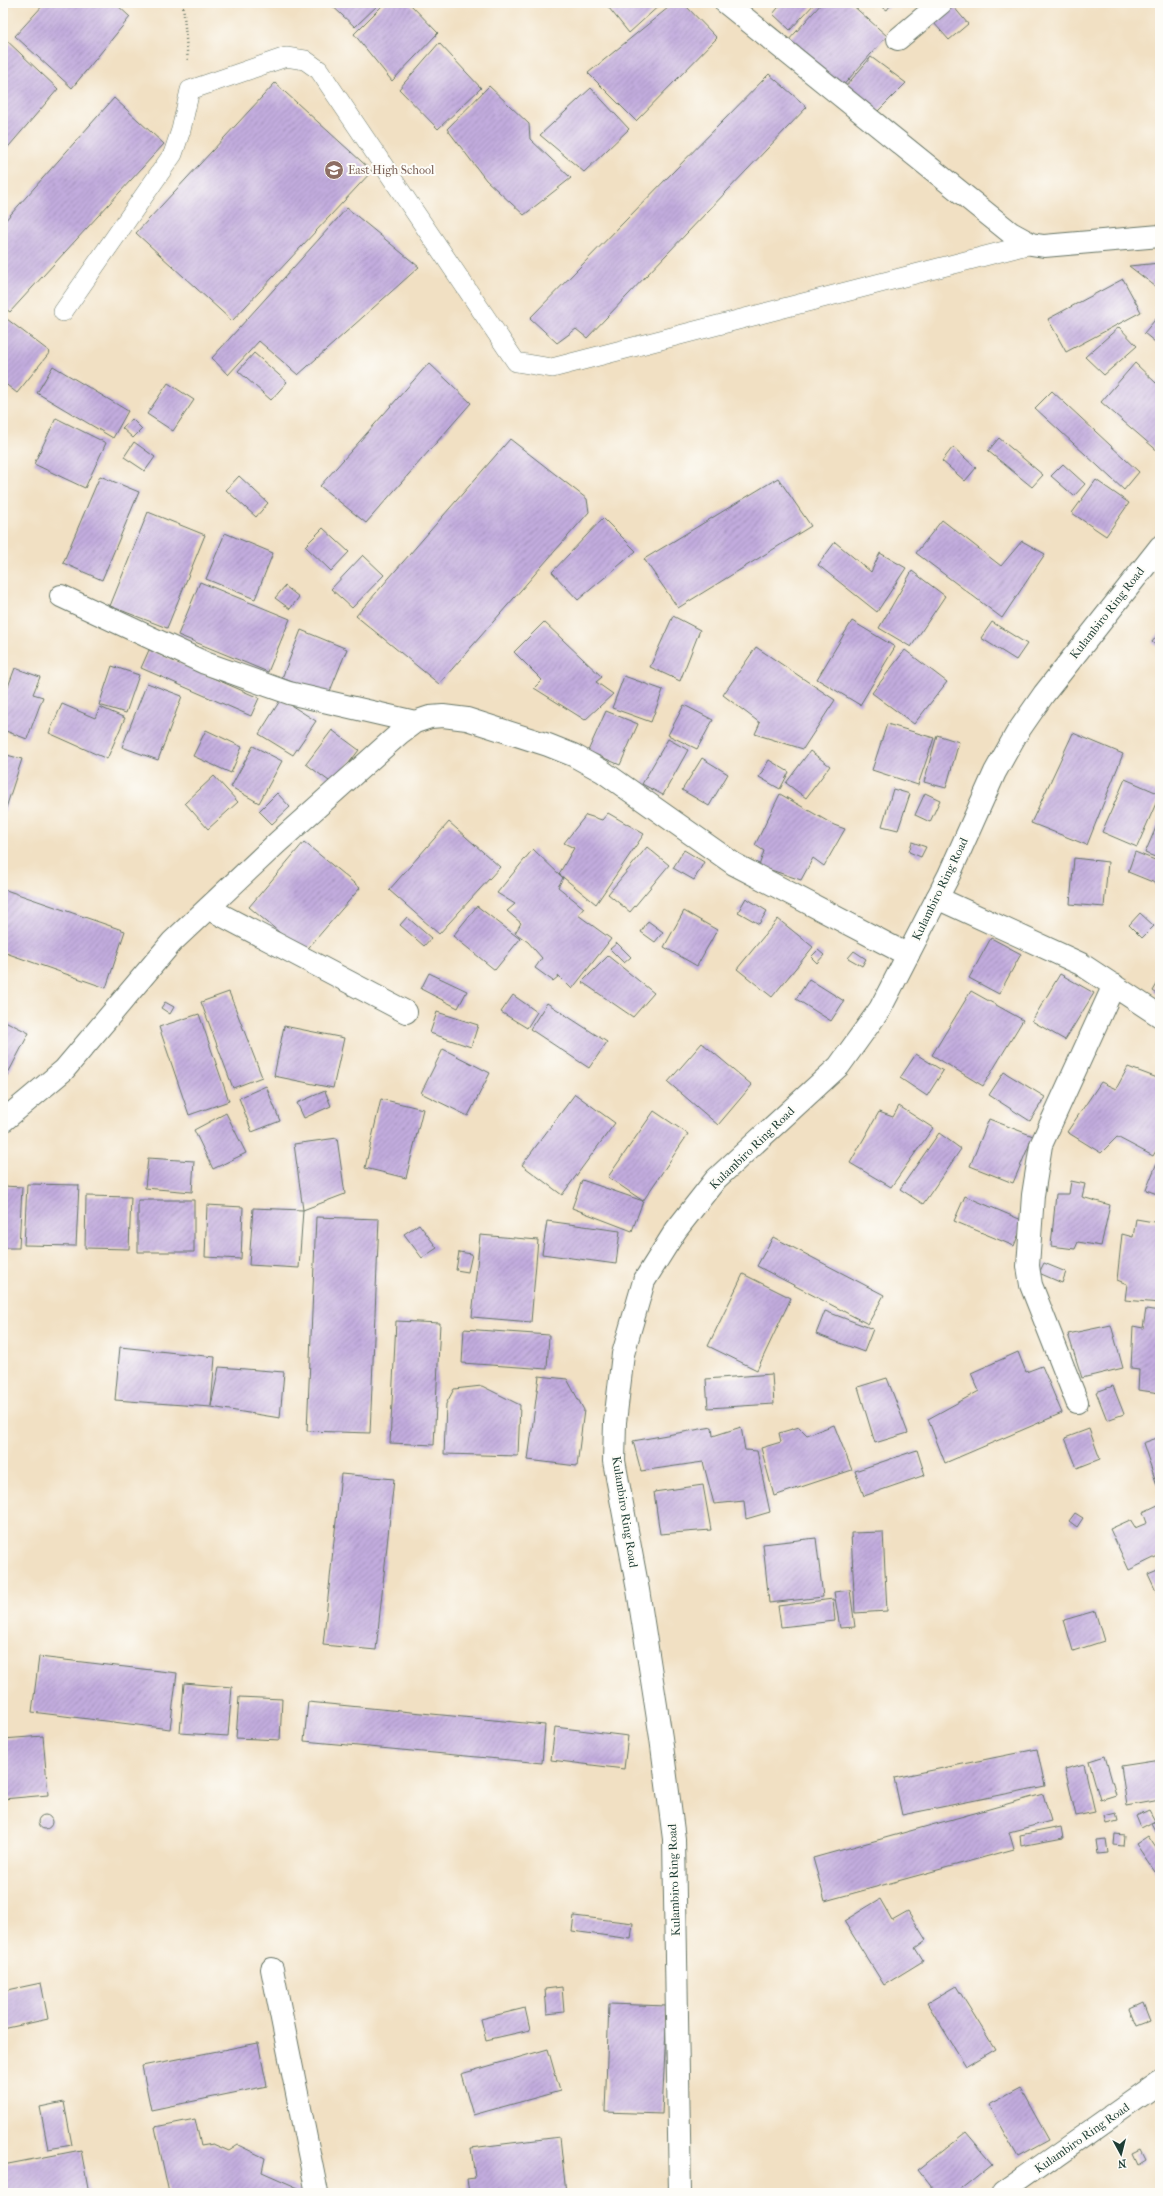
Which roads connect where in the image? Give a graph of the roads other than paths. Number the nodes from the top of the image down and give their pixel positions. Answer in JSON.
{"nodes":[{"id":1,"x":726,"y":3,"type":"edge"},
{"id":2,"x":941,"y":3,"type":"edge"},
{"id":3,"x":898,"y":39,"type":"dead end"},
{"id":4,"x":1160,"y":236,"type":"edge"},
{"id":5,"x":1031,"y":244,"type":"junction"},
{"id":6,"x":63,"y":312,"type":"dead end"},
{"id":7,"x":1160,"y":546,"type":"edge"},
{"id":8,"x":61,"y":596,"type":"dead end"},
{"id":9,"x":415,"y":722,"type":"junction"},
{"id":10,"x":937,"y":898,"type":"junction"},
{"id":11,"x":208,"y":908,"type":"junction"},
{"id":12,"x":908,"y":955,"type":"junction"},
{"id":13,"x":1114,"y":985,"type":"junction"},
{"id":14,"x":406,"y":1012,"type":"dead end"},
{"id":15,"x":1160,"y":1016,"type":"edge"},
{"id":16,"x":3,"y":1121,"type":"edge"},
{"id":17,"x":1077,"y":1402,"type":"dead end"},
{"id":18,"x":272,"y":1969,"type":"dead end"},
{"id":19,"x":1160,"y":2082,"type":"edge"},
{"id":20,"x":317,"y":2193,"type":"edge"},
{"id":21,"x":680,"y":2193,"type":"edge"},
{"id":22,"x":1003,"y":2193,"type":"edge"}],
"edges":[{"from":1,"to":5,"type":"street"},
{"from":2,"to":3,"type":"street"},
{"from":4,"to":5,"type":"street"},
{"from":5,"to":6,"type":"lane"},
{"from":7,"to":10,"type":"street","name":"Kulambiro Ring Road"},
{"from":8,"to":9,"type":"street"},
{"from":9,"to":11,"type":"street"},
{"from":9,"to":12,"type":"street"},
{"from":10,"to":12,"type":"street","name":"Kulambiro Ring Road"},
{"from":10,"to":13,"type":"street"},
{"from":11,"to":14,"type":"street"},
{"from":11,"to":16,"type":"street"},
{"from":12,"to":21,"type":"street","name":"Kulambiro Ring Road"},
{"from":13,"to":15,"type":"street"},
{"from":13,"to":17,"type":"street"},
{"from":18,"to":20,"type":"street"},
{"from":19,"to":22,"type":"street","name":"Kulambiro Ring Road"}]}
